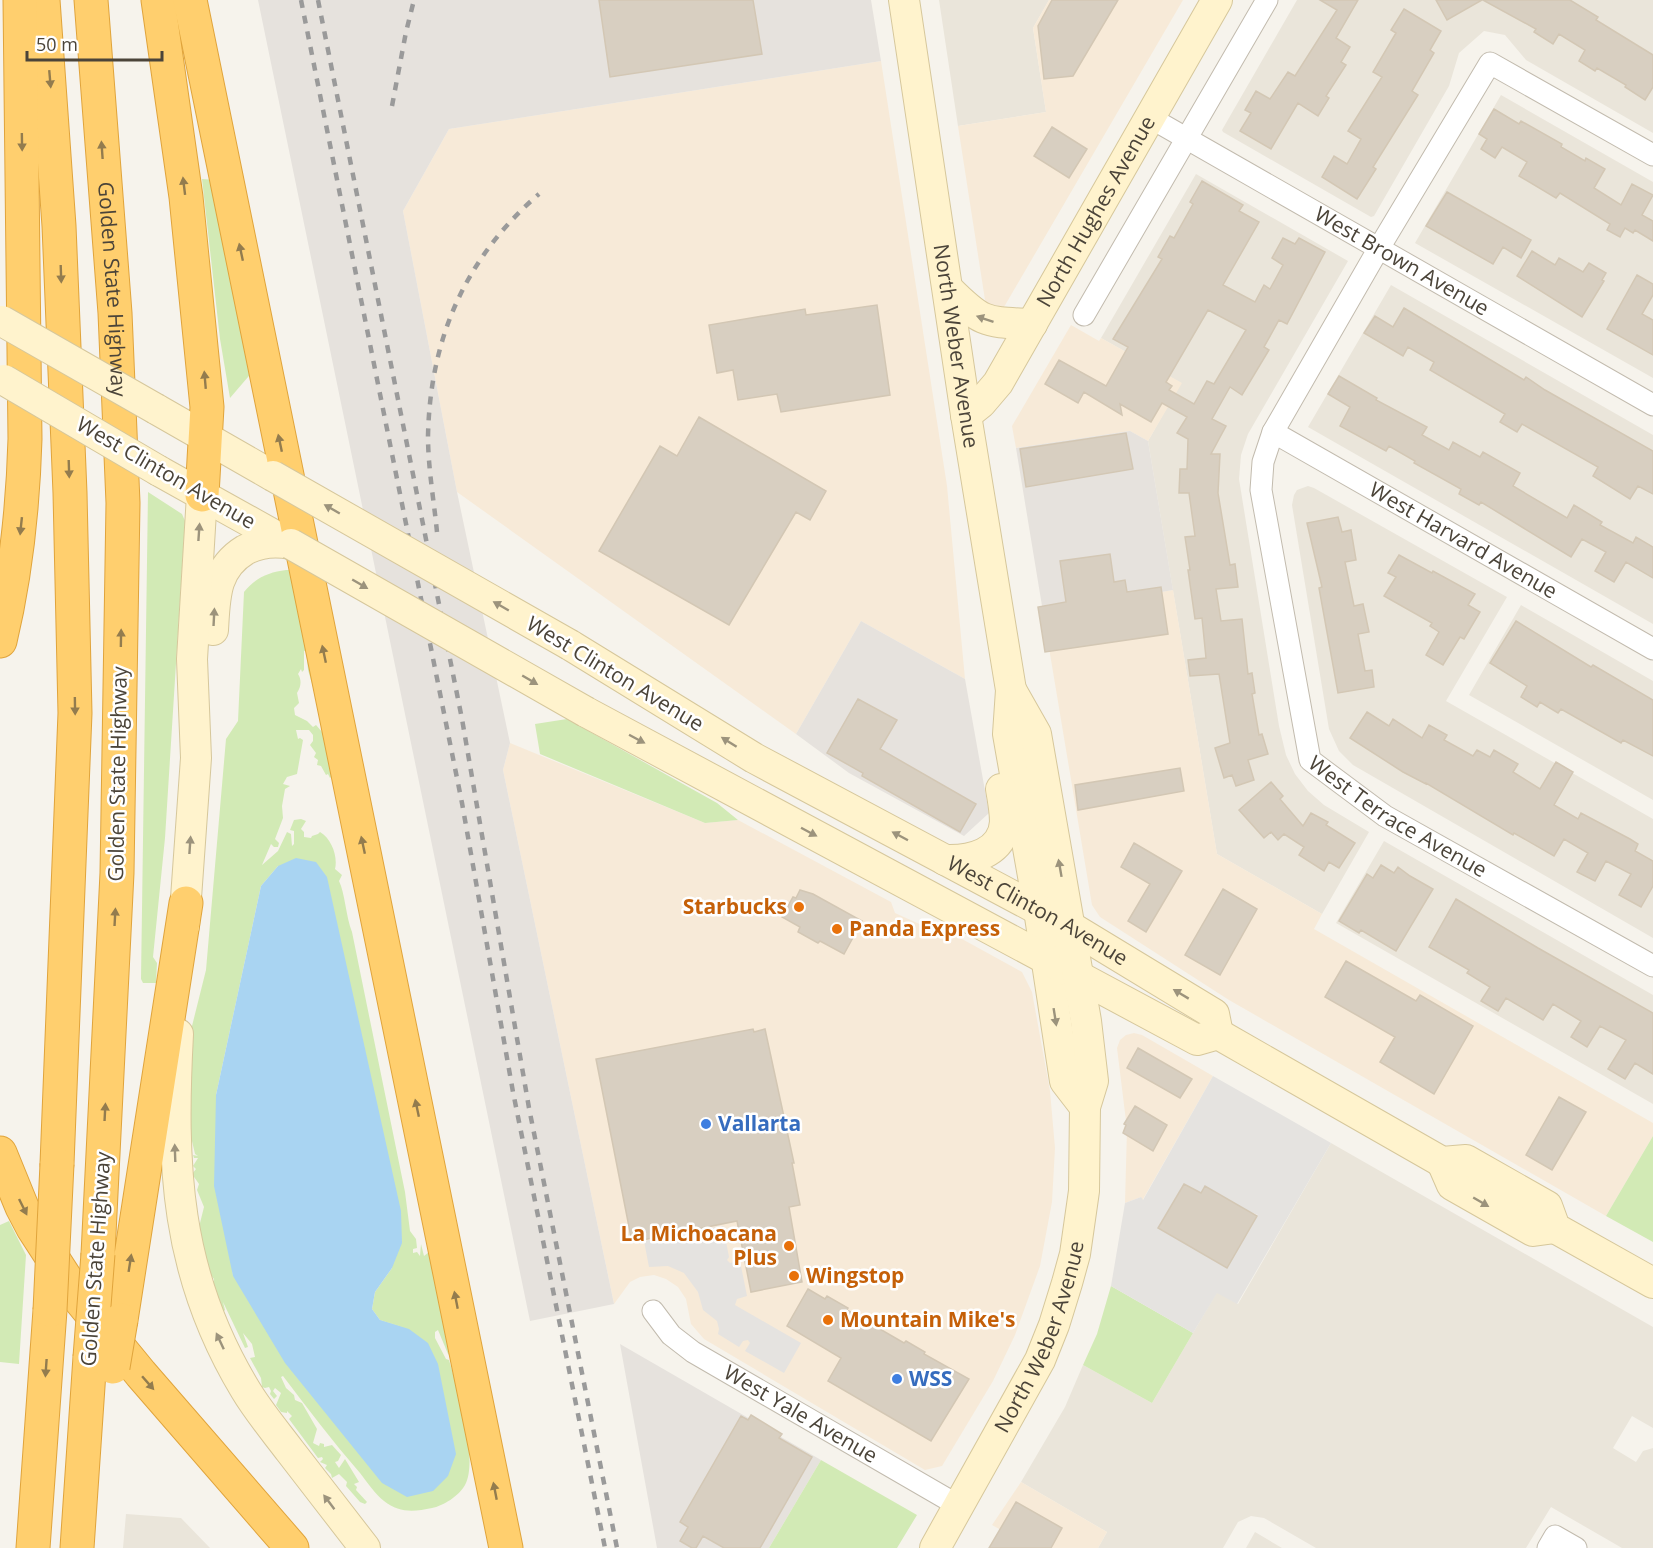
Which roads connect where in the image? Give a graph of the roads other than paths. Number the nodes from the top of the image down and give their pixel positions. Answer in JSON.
{"nodes":[{"id":1,"x":20,"y":0,"type":"edge"},
{"id":2,"x":43,"y":0,"type":"edge"},
{"id":3,"x":91,"y":0,"type":"edge"},
{"id":4,"x":158,"y":0,"type":"edge"},
{"id":5,"x":190,"y":0,"type":"edge"},
{"id":6,"x":904,"y":0,"type":"edge"},
{"id":7,"x":1217,"y":0,"type":"edge"},
{"id":8,"x":1267,"y":0,"type":"edge"},
{"id":9,"x":1149,"y":117,"type":"junction"},
{"id":10,"x":1186,"y":139,"type":"junction"},
{"id":11,"x":1653,"y":154,"type":"edge"},
{"id":12,"x":1379,"y":248,"type":"junction"},
{"id":13,"x":948,"y":289,"type":"junction"},
{"id":14,"x":1084,"y":315,"type":"dead end"},
{"id":15,"x":1,"y":320,"type":"edge"},
{"id":16,"x":1032,"y":324,"type":"junction"},
{"id":17,"x":2,"y":379,"type":"edge"},
{"id":18,"x":1653,"y":405,"type":"edge"},
{"id":19,"x":966,"y":415,"type":"junction"},
{"id":20,"x":1273,"y":432,"type":"junction"},
{"id":21,"x":206,"y":438,"type":"junction"},
{"id":22,"x":202,"y":495,"type":"junction"},
{"id":23,"x":291,"y":544,"type":"junction"},
{"id":24,"x":0,"y":641,"type":"edge"},
{"id":25,"x":1653,"y":649,"type":"edge"},
{"id":26,"x":1011,"y":690,"type":"junction"},
{"id":27,"x":196,"y":758,"type":"junction"},
{"id":28,"x":1012,"y":761,"type":"junction"},
{"id":29,"x":945,"y":860,"type":"junction"},
{"id":30,"x":186,"y":903,"type":"junction"},
{"id":31,"x":1039,"y":910,"type":"junction"},
{"id":32,"x":1069,"y":926,"type":"junction"},
{"id":33,"x":1047,"y":959,"type":"junction"},
{"id":34,"x":1653,"y":966,"type":"edge"},
{"id":35,"x":1078,"y":975,"type":"junction"},
{"id":36,"x":1218,"y":1034,"type":"junction"},
{"id":37,"x":1085,"y":1107,"type":"junction"},
{"id":38,"x":0,"y":1154,"type":"edge"},
{"id":39,"x":1653,"y":1283,"type":"edge"},
{"id":40,"x":653,"y":1311,"type":"dead end"},
{"id":41,"x":102,"y":1362,"type":"junction"},
{"id":42,"x":958,"y":1506,"type":"junction"},
{"id":43,"x":1552,"y":1542,"type":"edge"},
{"id":44,"x":33,"y":1548,"type":"edge"},
{"id":45,"x":77,"y":1548,"type":"edge"},
{"id":46,"x":95,"y":1548,"type":"edge"},
{"id":47,"x":292,"y":1548,"type":"edge"},
{"id":48,"x":365,"y":1548,"type":"edge"},
{"id":49,"x":506,"y":1548,"type":"edge"},
{"id":50,"x":935,"y":1548,"type":"edge"},
{"id":51,"x":1576,"y":1548,"type":"edge"}],
"edges":[{"from":1,"to":24,"type":"highway","one_way":true},
{"from":2,"to":44,"type":"highway","name":"Golden State Highway","one_way":true,"bridge":true},
{"from":41,"to":3,"type":"highway","name":"Golden State Highway","one_way":true,"bridge":true},
{"from":21,"to":4,"type":"highway","one_way":true},
{"from":49,"to":5,"type":"highway","one_way":true},
{"from":6,"to":13,"type":"main road","name":"North Weber Avenue"},
{"from":7,"to":9,"type":"main road","name":"North Hughes Avenue"},
{"from":8,"to":10,"type":"street"},
{"from":9,"to":10,"type":"street","name":"West Brown Avenue"},
{"from":9,"to":16,"type":"main road","name":"North Hughes Avenue"},
{"from":10,"to":12,"type":"street","name":"West Brown Avenue"},
{"from":10,"to":14,"type":"street"},
{"from":11,"to":12,"type":"street","name":"West Terrace Avenue"},
{"from":12,"to":18,"type":"street","name":"West Brown Avenue"},
{"from":12,"to":20,"type":"street","name":"West Terrace Avenue"},
{"from":16,"to":13,"type":"main road","one_way":true},
{"from":13,"to":19,"type":"main road","name":"North Weber Avenue"},
{"from":15,"to":21,"type":"main road","name":"West Clinton Avenue","bridge":true},
{"from":16,"to":19,"type":"main road","name":"North Hughes Avenue"},
{"from":17,"to":22,"type":"main road","name":"West Clinton Avenue","bridge":true},
{"from":19,"to":26,"type":"main road","name":"North Weber Avenue"},
{"from":20,"to":25,"type":"street","name":"West Harvard Avenue"},
{"from":20,"to":34,"type":"street","name":"West Terrace Avenue"},
{"from":21,"to":22,"type":"highway"},
{"from":29,"to":21,"type":"main road","name":"West Clinton Avenue","one_way":true,"bridge":true},
{"from":22,"to":23,"type":"main road","name":"West Clinton Avenue"},
{"from":27,"to":22,"type":"main road","one_way":true},
{"from":27,"to":23,"type":"main road","one_way":true},
{"from":23,"to":33,"type":"main road","name":"West Clinton Avenue","one_way":true,"bridge":true},
{"from":26,"to":28,"type":"main road","name":"North Weber Avenue"},
{"from":32,"to":26,"type":"main road","name":"North Weber Avenue","one_way":true},
{"from":30,"to":27,"type":"main road","one_way":true},
{"from":28,"to":29,"type":"main road"},
{"from":28,"to":31,"type":"main road","name":"North Weber Avenue"},
{"from":29,"to":31,"type":"main road","name":"West Clinton Avenue"},
{"from":41,"to":30,"type":"highway","one_way":true,"bridge":true},
{"from":48,"to":30,"type":"main road","one_way":true},
{"from":31,"to":32,"type":"main road","name":"West Clinton Avenue"},
{"from":31,"to":33,"type":"main road","name":"North Weber Avenue"},
{"from":32,"to":35,"type":"main road","name":"North Weber Avenue"},
{"from":36,"to":32,"type":"main road","name":"West Clinton Avenue","one_way":true},
{"from":33,"to":35,"type":"main road","name":"West Clinton Avenue"},
{"from":33,"to":37,"type":"main road","name":"North Weber Avenue","one_way":true},
{"from":35,"to":36,"type":"main road","name":"West Clinton Avenue"},
{"from":35,"to":37,"type":"main road","name":"North Weber Avenue"},
{"from":36,"to":39,"type":"main road"},
{"from":37,"to":42,"type":"main road","name":"North Weber Avenue"},
{"from":38,"to":47,"type":"highway","one_way":true},
{"from":40,"to":42,"type":"street","name":"West Yale Avenue"},
{"from":41,"to":45,"type":"highway","name":"Golden State Highway"},
{"from":41,"to":46,"type":"highway"},
{"from":42,"to":50,"type":"main road","name":"North Weber Avenue"},
{"from":43,"to":51,"type":"street"}]}
